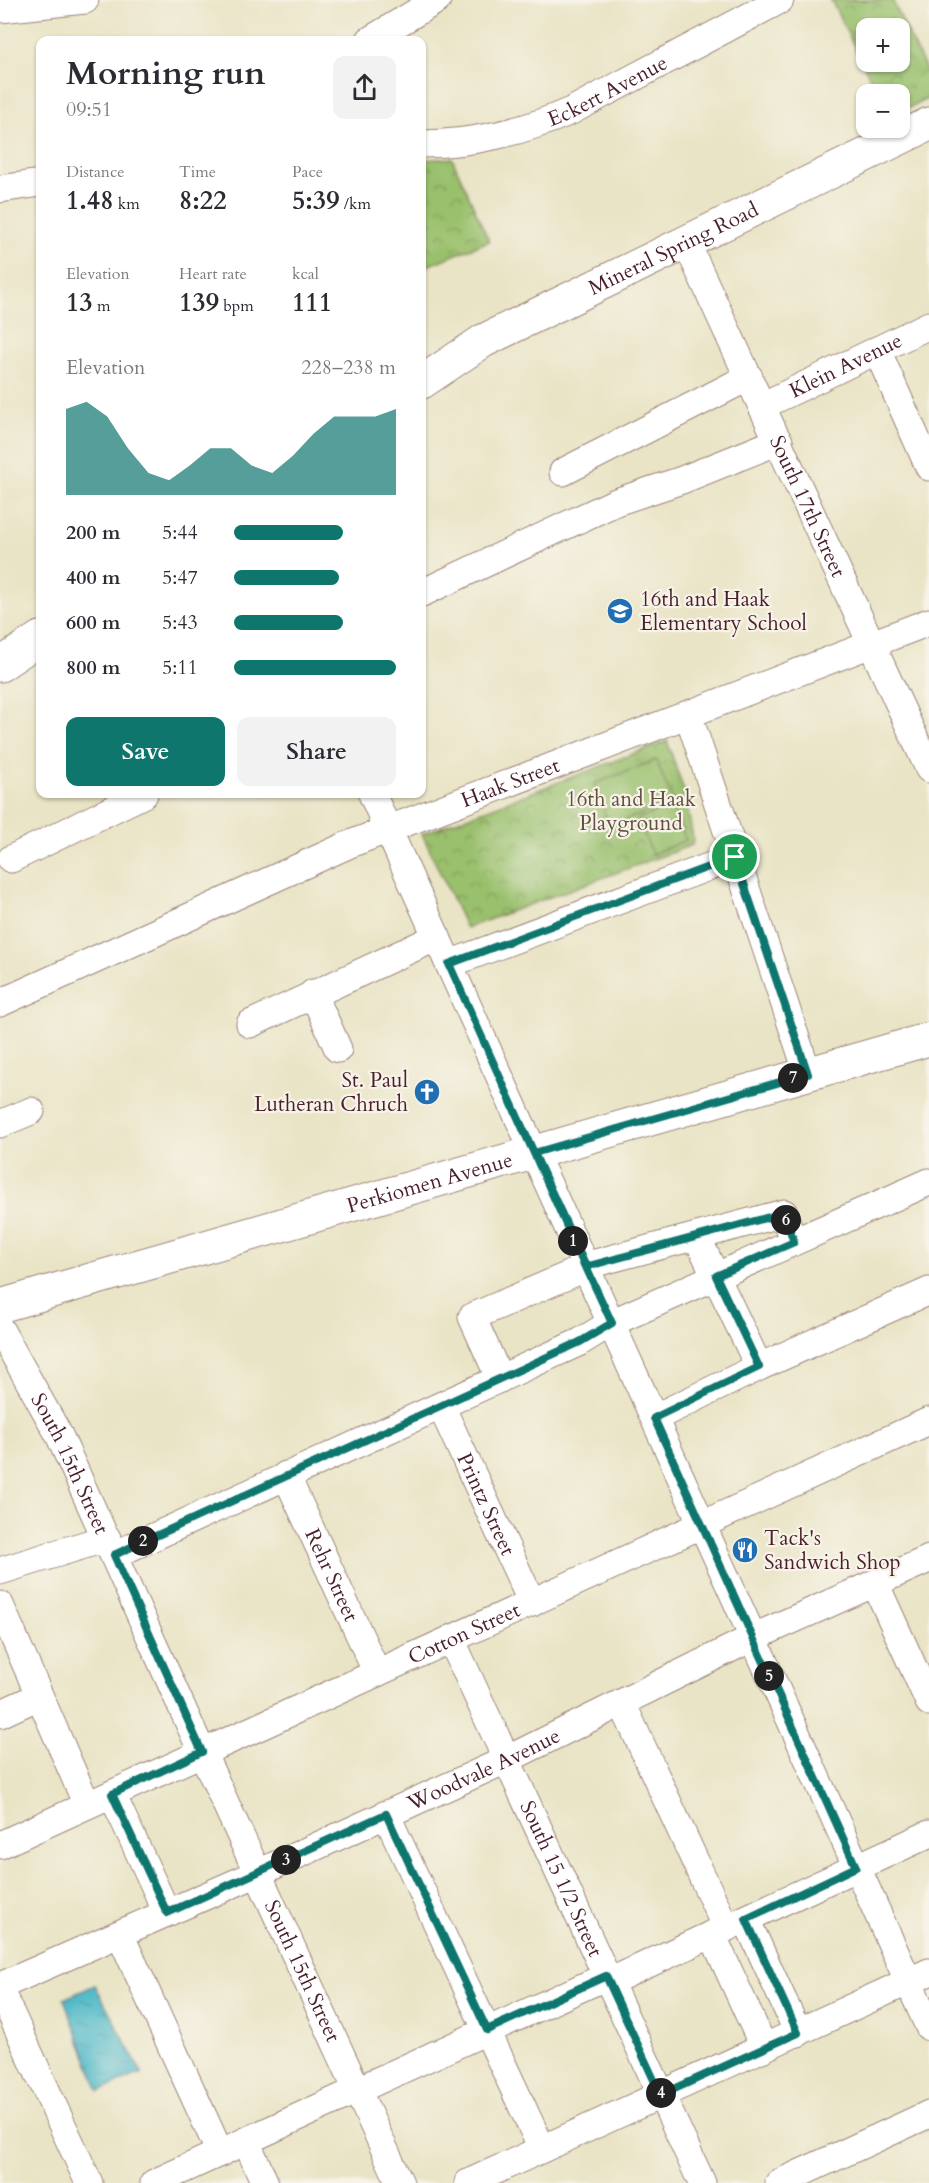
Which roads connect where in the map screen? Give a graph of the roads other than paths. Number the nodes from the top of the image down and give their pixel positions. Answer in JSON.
{"nodes":[{"id":1,"x":85,"y":0,"type":"edge"},
{"id":2,"x":437,"y":0,"type":"edge"},
{"id":3,"x":780,"y":0,"type":"edge"},
{"id":4,"x":0,"y":9,"type":"edge"},
{"id":5,"x":377,"y":36,"type":"edge"},
{"id":6,"x":929,"y":124,"type":"edge"},
{"id":7,"x":426,"y":144,"type":"edge"},
{"id":8,"x":36,"y":184,"type":"edge"},
{"id":9,"x":0,"y":189,"type":"edge"},
{"id":10,"x":686,"y":242,"type":"junction"},
{"id":11,"x":929,"y":325,"type":"edge"},
{"id":12,"x":877,"y":350,"type":"junction"},
{"id":13,"x":749,"y":377,"type":"junction"},
{"id":14,"x":426,"y":379,"type":"edge"},
{"id":15,"x":762,"y":406,"type":"junction"},
{"id":16,"x":779,"y":441,"type":"junction"},
{"id":17,"x":929,"y":467,"type":"edge"},
{"id":18,"x":563,"y":472,"type":"dead end"},
{"id":19,"x":426,"y":591,"type":"edge"},
{"id":20,"x":929,"y":622,"type":"edge"},
{"id":21,"x":36,"y":641,"type":"edge"},
{"id":22,"x":872,"y":644,"type":"junction"},
{"id":23,"x":0,"y":665,"type":"edge"},
{"id":24,"x":688,"y":714,"type":"junction"},
{"id":25,"x":929,"y":769,"type":"edge"},
{"id":26,"x":136,"y":798,"type":"edge"},
{"id":27,"x":374,"y":798,"type":"edge"},
{"id":28,"x":388,"y":830,"type":"junction"},
{"id":29,"x":735,"y":857,"type":"junction"},
{"id":30,"x":11,"y":859,"type":"dead end"},
{"id":31,"x":437,"y":937,"type":"junction"},
{"id":32,"x":449,"y":964,"type":"junction"},
{"id":33,"x":313,"y":993,"type":"junction"},
{"id":34,"x":0,"y":1004,"type":"edge"},
{"id":35,"x":250,"y":1024,"type":"dead end"},
{"id":36,"x":929,"y":1039,"type":"edge"},
{"id":37,"x":338,"y":1049,"type":"dead end"},
{"id":38,"x":808,"y":1074,"type":"junction"},
{"id":39,"x":31,"y":1111,"type":"dead end"},
{"id":40,"x":0,"y":1124,"type":"edge"},
{"id":41,"x":534,"y":1153,"type":"junction"},
{"id":42,"x":929,"y":1182,"type":"edge"},
{"id":43,"x":697,"y":1237,"type":"junction"},
{"id":44,"x":794,"y":1242,"type":"junction"},
{"id":45,"x":585,"y":1267,"type":"junction"},
{"id":46,"x":716,"y":1276,"type":"junction"},
{"id":47,"x":929,"y":1291,"type":"edge"},
{"id":48,"x":0,"y":1306,"type":"edge"},
{"id":49,"x":612,"y":1323,"type":"junction"},
{"id":50,"x":0,"y":1329,"type":"edge"},
{"id":51,"x":759,"y":1367,"type":"junction"},
{"id":52,"x":500,"y":1379,"type":"junction"},
{"id":53,"x":441,"y":1406,"type":"junction"},
{"id":54,"x":654,"y":1418,"type":"junction"},
{"id":55,"x":929,"y":1421,"type":"edge"},
{"id":56,"x":286,"y":1475,"type":"junction"},
{"id":57,"x":701,"y":1525,"type":"junction"},
{"id":58,"x":111,"y":1546,"type":"junction"},
{"id":59,"x":929,"y":1559,"type":"edge"},
{"id":60,"x":0,"y":1570,"type":"edge"},
{"id":61,"x":875,"y":1583,"type":"junction"},
{"id":62,"x":532,"y":1603,"type":"junction"},
{"id":63,"x":0,"y":1605,"type":"edge"},
{"id":64,"x":752,"y":1638,"type":"junction"},
{"id":65,"x":451,"y":1639,"type":"junction"},
{"id":66,"x":377,"y":1673,"type":"junction"},
{"id":67,"x":38,"y":1692,"type":"junction"},
{"id":68,"x":0,"y":1699,"type":"edge"},
{"id":69,"x":929,"y":1702,"type":"edge"},
{"id":70,"x":622,"y":1703,"type":"junction"},
{"id":71,"x":0,"y":1714,"type":"edge"},
{"id":72,"x":202,"y":1752,"type":"junction"},
{"id":73,"x":506,"y":1760,"type":"junction"},
{"id":74,"x":112,"y":1794,"type":"junction"},
{"id":75,"x":87,"y":1805,"type":"junction"},
{"id":76,"x":386,"y":1814,"type":"junction"},
{"id":77,"x":929,"y":1834,"type":"edge"},
{"id":78,"x":0,"y":1845,"type":"edge"},
{"id":79,"x":856,"y":1867,"type":"junction"},
{"id":80,"x":258,"y":1873,"type":"junction"},
{"id":81,"x":167,"y":1913,"type":"junction"},
{"id":82,"x":728,"y":1927,"type":"junction"},
{"id":83,"x":120,"y":1934,"type":"junction"},
{"id":84,"x":919,"y":1977,"type":"edge"},
{"id":85,"x":608,"y":1979,"type":"junction"},
{"id":86,"x":0,"y":1988,"type":"edge"},
{"id":87,"x":929,"y":2027,"type":"edge"},
{"id":88,"x":487,"y":2030,"type":"junction"},
{"id":89,"x":798,"y":2033,"type":"junction"},
{"id":90,"x":764,"y":2048,"type":"junction"},
{"id":91,"x":358,"y":2091,"type":"junction"},
{"id":92,"x":661,"y":2095,"type":"junction"},
{"id":93,"x":929,"y":2114,"type":"edge"},
{"id":94,"x":246,"y":2141,"type":"junction"},
{"id":95,"x":542,"y":2149,"type":"junction"},
{"id":96,"x":220,"y":2153,"type":"junction"},
{"id":97,"x":89,"y":2183,"type":"edge"},
{"id":98,"x":154,"y":2183,"type":"edge"},
{"id":99,"x":265,"y":2183,"type":"edge"},
{"id":100,"x":400,"y":2183,"type":"edge"},
{"id":101,"x":468,"y":2183,"type":"edge"},
{"id":102,"x":702,"y":2183,"type":"edge"},
{"id":103,"x":779,"y":2183,"type":"edge"}],
"edges":[{"from":1,"to":4,"type":"street"},
{"from":2,"to":5,"type":"street"},
{"from":3,"to":7,"type":"street","name":"Eckert Avenue"},
{"from":6,"to":10,"type":"main road","name":"Mineral Spring Road"},
{"from":8,"to":9,"type":"street"},
{"from":10,"to":13,"type":"street","name":"South 17th Street"},
{"from":10,"to":14,"type":"main road","name":"Mineral Spring Road"},
{"from":11,"to":12,"type":"street","name":"Klein Avenue"},
{"from":12,"to":15,"type":"street","name":"Klein Avenue"},
{"from":12,"to":17,"type":"street"},
{"from":13,"to":15,"type":"street","name":"South 17th Street"},
{"from":13,"to":18,"type":"street"},
{"from":15,"to":16,"type":"street","name":"South 17th Street"},
{"from":16,"to":19,"type":"street"},
{"from":16,"to":22,"type":"street","name":"South 17th Street"},
{"from":20,"to":22,"type":"street","name":"Haak Street"},
{"from":21,"to":23,"type":"main road"},
{"from":22,"to":24,"type":"street","name":"Haak Street"},
{"from":22,"to":25,"type":"street","name":"South 17th Street"},
{"from":24,"to":28,"type":"street","name":"Haak Street"},
{"from":24,"to":29,"type":"street"},
{"from":26,"to":30,"type":"street"},
{"from":27,"to":28,"type":"street"},
{"from":28,"to":31,"type":"street"},
{"from":28,"to":34,"type":"street","name":"Haak Street"},
{"from":29,"to":32,"type":"street"},
{"from":29,"to":38,"type":"street"},
{"from":31,"to":32,"type":"street"},
{"from":31,"to":33,"type":"street"},
{"from":32,"to":41,"type":"street"},
{"from":33,"to":35,"type":"street"},
{"from":33,"to":37,"type":"street"},
{"from":36,"to":38,"type":"main road","name":"Perkiomen Avenue"},
{"from":38,"to":41,"type":"main road","name":"Perkiomen Avenue"},
{"from":39,"to":40,"type":"street"},
{"from":41,"to":45,"type":"street"},
{"from":41,"to":48,"type":"main road","name":"Perkiomen Avenue"},
{"from":42,"to":44,"type":"street"},
{"from":43,"to":44,"type":"street"},
{"from":43,"to":45,"type":"street"},
{"from":43,"to":46,"type":"street"},
{"from":44,"to":46,"type":"street"},
{"from":45,"to":49,"type":"street"},
{"from":45,"to":52,"type":"street"},
{"from":46,"to":49,"type":"street"},
{"from":46,"to":51,"type":"street"},
{"from":47,"to":51,"type":"street"},
{"from":49,"to":52,"type":"street"},
{"from":49,"to":54,"type":"street"},
{"from":50,"to":58,"type":"street","name":"South 15th Street"},
{"from":51,"to":54,"type":"street"},
{"from":52,"to":53,"type":"street"},
{"from":53,"to":56,"type":"street"},
{"from":53,"to":62,"type":"street","name":"Printz Street"},
{"from":54,"to":57,"type":"street"},
{"from":55,"to":57,"type":"street","name":"Cotton Street"},
{"from":56,"to":58,"type":"street"},
{"from":56,"to":66,"type":"street","name":"Rehr Street"},
{"from":57,"to":62,"type":"street","name":"Cotton Street"},
{"from":57,"to":64,"type":"street"},
{"from":58,"to":60,"type":"street"},
{"from":58,"to":72,"type":"street","name":"South 15th Street"},
{"from":59,"to":61,"type":"street","name":"Woodvale Avenue"},
{"from":61,"to":64,"type":"street","name":"Woodvale Avenue"},
{"from":61,"to":69,"type":"street"},
{"from":62,"to":65,"type":"street","name":"Cotton Street"},
{"from":63,"to":67,"type":"street"},
{"from":64,"to":70,"type":"street","name":"Woodvale Avenue"},
{"from":64,"to":79,"type":"street"},
{"from":65,"to":66,"type":"street","name":"Cotton Street"},
{"from":65,"to":73,"type":"street","name":"South 15 1/2 Street"},
{"from":66,"to":72,"type":"street","name":"Cotton Street"},
{"from":67,"to":68,"type":"street"},
{"from":67,"to":71,"type":"street"},
{"from":67,"to":75,"type":"street"},
{"from":70,"to":73,"type":"street","name":"Woodvale Avenue"},
{"from":70,"to":82,"type":"street"},
{"from":72,"to":74,"type":"street","name":"Cotton Street"},
{"from":72,"to":80,"type":"street","name":"South 15th Street"},
{"from":73,"to":76,"type":"street","name":"Woodvale Avenue"},
{"from":73,"to":85,"type":"street","name":"South 15 1/2 Street"},
{"from":74,"to":75,"type":"street","name":"Cotton Street"},
{"from":74,"to":81,"type":"street"},
{"from":75,"to":78,"type":"street","name":"Cotton Street"},
{"from":76,"to":80,"type":"street","name":"Woodvale Avenue"},
{"from":76,"to":88,"type":"street"},
{"from":77,"to":79,"type":"street"},
{"from":79,"to":82,"type":"street"},
{"from":79,"to":84,"type":"street"},
{"from":80,"to":81,"type":"street","name":"Woodvale Avenue"},
{"from":80,"to":91,"type":"street","name":"South 15th Street"},
{"from":81,"to":83,"type":"street","name":"Woodvale Avenue"},
{"from":82,"to":85,"type":"street"},
{"from":82,"to":89,"type":"street"},
{"from":82,"to":90,"type":"street"},
{"from":83,"to":86,"type":"street","name":"Woodvale Avenue"},
{"from":83,"to":96,"type":"street"},
{"from":84,"to":87,"type":"street"},
{"from":84,"to":89,"type":"street"},
{"from":85,"to":88,"type":"street"},
{"from":85,"to":92,"type":"street","name":"South 15 1/2 Street"},
{"from":86,"to":97,"type":"street"},
{"from":88,"to":91,"type":"street"},
{"from":88,"to":95,"type":"street"},
{"from":89,"to":90,"type":"street"},
{"from":90,"to":92,"type":"street"},
{"from":91,"to":94,"type":"street"},
{"from":91,"to":100,"type":"street","name":"South 15th Street"},
{"from":92,"to":95,"type":"street"},
{"from":92,"to":102,"type":"street","name":"South 15 1/2 Street"},
{"from":93,"to":103,"type":"street"},
{"from":94,"to":96,"type":"street"},
{"from":94,"to":99,"type":"street"},
{"from":95,"to":101,"type":"street"},
{"from":96,"to":98,"type":"street"}]}
